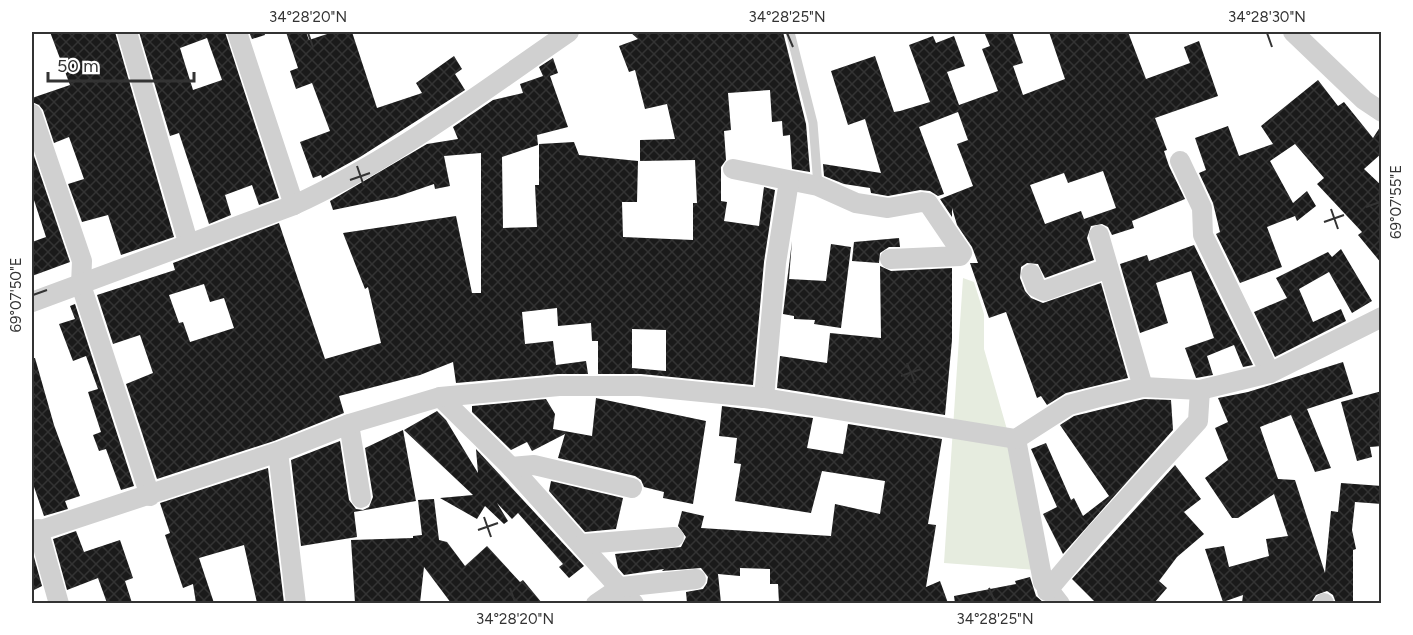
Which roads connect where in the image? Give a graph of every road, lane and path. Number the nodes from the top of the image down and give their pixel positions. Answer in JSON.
{"nodes":[{"id":1,"x":127,"y":32,"type":"edge"},
{"id":2,"x":237,"y":32,"type":"edge"},
{"id":3,"x":569,"y":32,"type":"edge"},
{"id":4,"x":790,"y":32,"type":"edge"},
{"id":5,"x":1293,"y":32,"type":"edge"},
{"id":6,"x":1382,"y":112,"type":"edge"},
{"id":7,"x":32,"y":114,"type":"edge"},
{"id":8,"x":1180,"y":161,"type":"dead end"},
{"id":9,"x":733,"y":169,"type":"dead end"},
{"id":10,"x":789,"y":181,"type":"junction"},
{"id":11,"x":818,"y":186,"type":"junction"},
{"id":12,"x":294,"y":205,"type":"junction"},
{"id":13,"x":1098,"y":235,"type":"dead end"},
{"id":14,"x":188,"y":242,"type":"junction"},
{"id":15,"x":890,"y":259,"type":"dead end"},
{"id":16,"x":1108,"y":268,"type":"junction"},
{"id":17,"x":1031,"y":274,"type":"dead end"},
{"id":18,"x":81,"y":285,"type":"junction"},
{"id":19,"x":32,"y":302,"type":"edge"},
{"id":20,"x":1382,"y":317,"type":"edge"},
{"id":21,"x":1270,"y":373,"type":"junction"},
{"id":22,"x":1143,"y":387,"type":"junction"},
{"id":23,"x":1200,"y":390,"type":"junction"},
{"id":24,"x":440,"y":397,"type":"junction"},
{"id":25,"x":764,"y":398,"type":"junction"},
{"id":26,"x":349,"y":424,"type":"junction"},
{"id":27,"x":1016,"y":440,"type":"junction"},
{"id":28,"x":278,"y":452,"type":"junction"},
{"id":29,"x":511,"y":467,"type":"junction"},
{"id":30,"x":632,"y":488,"type":"dead end"},
{"id":31,"x":150,"y":496,"type":"junction"},
{"id":32,"x":361,"y":498,"type":"dead end"},
{"id":33,"x":35,"y":531,"type":"edge"},
{"id":34,"x":674,"y":537,"type":"dead end"},
{"id":35,"x":583,"y":544,"type":"junction"},
{"id":36,"x":696,"y":579,"type":"dead end"},
{"id":37,"x":621,"y":587,"type":"junction"},
{"id":38,"x":1054,"y":597,"type":"edge"},
{"id":39,"x":58,"y":603,"type":"edge"},
{"id":40,"x":296,"y":603,"type":"edge"},
{"id":41,"x":596,"y":603,"type":"edge"},
{"id":42,"x":634,"y":603,"type":"edge"}],
"edges":[{"from":1,"to":14,"type":"street"},
{"from":2,"to":12,"type":"street"},
{"from":3,"to":12,"type":"street"},
{"from":4,"to":11,"type":"lane"},
{"from":5,"to":6,"type":"street"},
{"from":7,"to":18,"type":"street"},
{"from":8,"to":21,"type":"street"},
{"from":9,"to":10,"type":"street"},
{"from":10,"to":11,"type":"street"},
{"from":10,"to":25,"type":"street"},
{"from":11,"to":15,"type":"street"},
{"from":12,"to":14,"type":"street"},
{"from":13,"to":16,"type":"street"},
{"from":14,"to":18,"type":"street"},
{"from":16,"to":17,"type":"street"},
{"from":16,"to":22,"type":"street"},
{"from":18,"to":19,"type":"street"},
{"from":18,"to":31,"type":"street"},
{"from":20,"to":21,"type":"street"},
{"from":21,"to":23,"type":"street"},
{"from":22,"to":23,"type":"street"},
{"from":22,"to":27,"type":"street"},
{"from":23,"to":38,"type":"street"},
{"from":24,"to":25,"type":"street"},
{"from":24,"to":26,"type":"street"},
{"from":24,"to":29,"type":"street"},
{"from":25,"to":27,"type":"street"},
{"from":26,"to":28,"type":"street"},
{"from":26,"to":32,"type":"street"},
{"from":27,"to":38,"type":"street"},
{"from":28,"to":31,"type":"street"},
{"from":28,"to":40,"type":"street"},
{"from":29,"to":30,"type":"street"},
{"from":29,"to":35,"type":"street"},
{"from":31,"to":33,"type":"street"},
{"from":33,"to":39,"type":"street"},
{"from":34,"to":35,"type":"street"},
{"from":35,"to":37,"type":"street"},
{"from":36,"to":37,"type":"street"},
{"from":37,"to":41,"type":"street"},
{"from":37,"to":42,"type":"street"}]}
